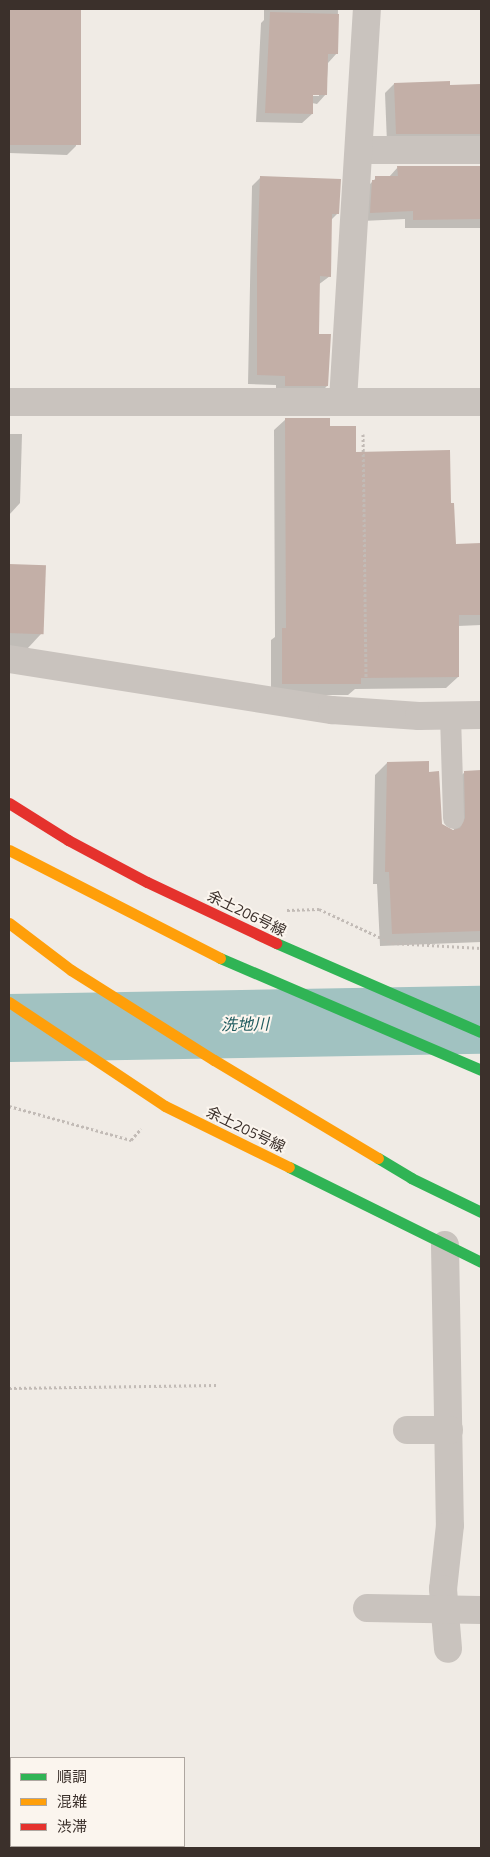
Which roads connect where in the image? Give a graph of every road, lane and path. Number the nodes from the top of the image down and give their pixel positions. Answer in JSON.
{"nodes":[{"id":1,"x":367,"y":9,"type":"edge"},
{"id":2,"x":359,"y":150,"type":"junction"},
{"id":3,"x":481,"y":150,"type":"edge"},
{"id":4,"x":353,"y":400,"type":"junction"},
{"id":5,"x":9,"y":402,"type":"edge"},
{"id":6,"x":481,"y":402,"type":"edge"},
{"id":7,"x":9,"y":660,"type":"edge"},
{"id":8,"x":367,"y":714,"type":"junction"},
{"id":9,"x":450,"y":715,"type":"junction"},
{"id":10,"x":481,"y":715,"type":"edge"},
{"id":11,"x":9,"y":803,"type":"edge"},
{"id":12,"x":453,"y":818,"type":"dead end"},
{"id":13,"x":9,"y":850,"type":"edge"},
{"id":14,"x":9,"y":923,"type":"edge"},
{"id":15,"x":265,"y":938,"type":"junction"},
{"id":16,"x":481,"y":948,"type":"edge"},
{"id":17,"x":9,"y":1002,"type":"edge"},
{"id":18,"x":481,"y":1032,"type":"edge"},
{"id":19,"x":481,"y":1070,"type":"edge"},
{"id":20,"x":9,"y":1106,"type":"edge"},
{"id":21,"x":165,"y":1106,"type":"junction"},
{"id":22,"x":481,"y":1212,"type":"edge"},
{"id":23,"x":445,"y":1245,"type":"junction"},
{"id":24,"x":481,"y":1262,"type":"edge"},
{"id":25,"x":218,"y":1385,"type":"dead end"},
{"id":26,"x":9,"y":1388,"type":"edge"},
{"id":27,"x":407,"y":1430,"type":"dead end"},
{"id":28,"x":449,"y":1430,"type":"junction"},
{"id":29,"x":367,"y":1608,"type":"dead end"},
{"id":30,"x":446,"y":1610,"type":"junction"},
{"id":31,"x":481,"y":1610,"type":"edge"},
{"id":32,"x":448,"y":1649,"type":"dead end"}],
"edges":[{"from":1,"to":2,"type":"street"},
{"from":2,"to":3,"type":"street"},
{"from":2,"to":4,"type":"street"},
{"from":4,"to":5,"type":"street"},
{"from":4,"to":6,"type":"street"},
{"from":4,"to":8,"type":"path"},
{"from":7,"to":8,"type":"street"},
{"from":8,"to":9,"type":"street"},
{"from":9,"to":10,"type":"street"},
{"from":9,"to":12,"type":"lane"},
{"from":11,"to":15,"type":"main road","name":"余土206号線"},
{"from":13,"to":19,"type":"main road"},
{"from":14,"to":22,"type":"main road"},
{"from":15,"to":16,"type":"path"},
{"from":15,"to":18,"type":"main road","name":"余土206号線"},
{"from":17,"to":21,"type":"main road","name":"余土205号線"},
{"from":20,"to":21,"type":"path"},
{"from":21,"to":23,"type":"main road","name":"余土205号線"},
{"from":23,"to":24,"type":"main road","name":"余土205号線"},
{"from":23,"to":28,"type":"street"},
{"from":25,"to":26,"type":"path"},
{"from":27,"to":28,"type":"street"},
{"from":28,"to":30,"type":"street"},
{"from":29,"to":30,"type":"street"},
{"from":30,"to":31,"type":"street"},
{"from":30,"to":32,"type":"street"}]}
